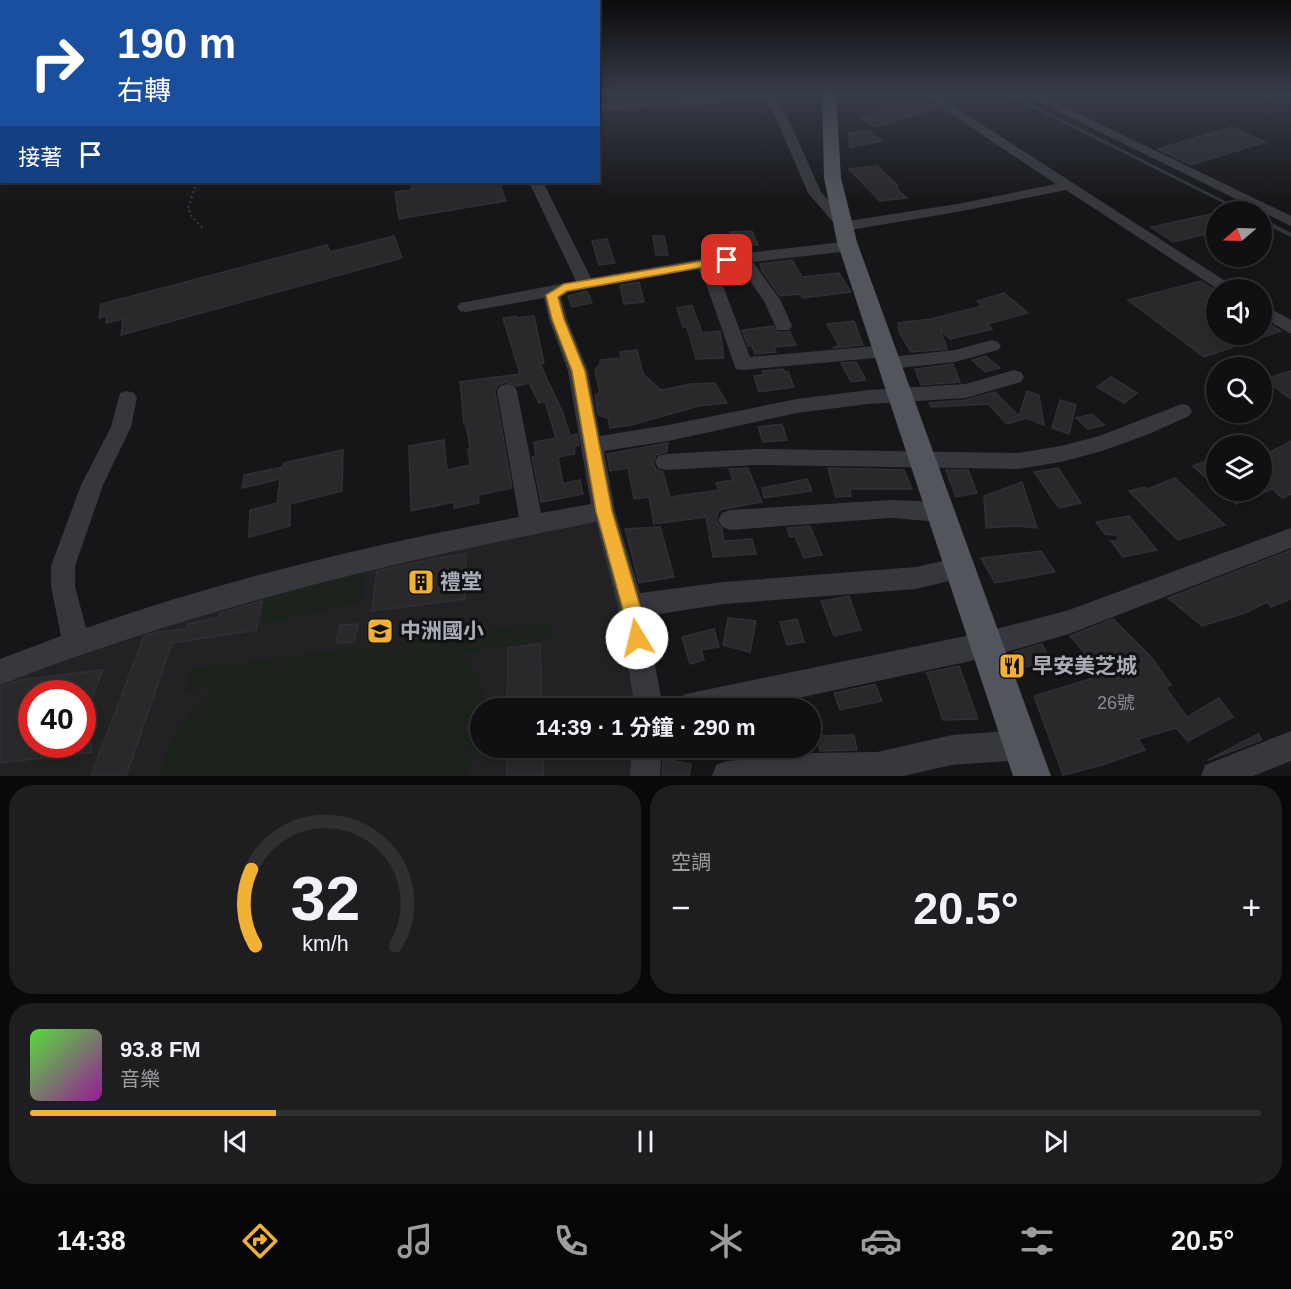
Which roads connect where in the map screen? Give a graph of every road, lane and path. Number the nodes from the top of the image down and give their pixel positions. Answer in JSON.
{"nodes":[{"id":1,"x":787,"y":130,"type":"edge"},
{"id":2,"x":831,"y":130,"type":"edge"},
{"id":3,"x":984,"y":130,"type":"edge"},
{"id":4,"x":1103,"y":130,"type":"edge"},
{"id":5,"x":197,"y":183,"type":"edge"},
{"id":6,"x":536,"y":183,"type":"edge"},
{"id":7,"x":1069,"y":185,"type":"junction"},
{"id":8,"x":1291,"y":222,"type":"edge"},
{"id":9,"x":204,"y":229,"type":"dead end"},
{"id":10,"x":847,"y":236,"type":"junction"},
{"id":11,"x":742,"y":258,"type":"junction"},
{"id":12,"x":703,"y":264,"type":"junction"},
{"id":13,"x":1214,"y":279,"type":"edge"},
{"id":14,"x":586,"y":284,"type":"junction"},
{"id":15,"x":560,"y":290,"type":"junction"},
{"id":16,"x":466,"y":308,"type":"dead end"},
{"id":17,"x":1272,"y":316,"type":"edge"},
{"id":18,"x":783,"y":326,"type":"dead end"},
{"id":19,"x":1291,"y":328,"type":"edge"},
{"id":20,"x":992,"y":346,"type":"dead end"},
{"id":21,"x":888,"y":357,"type":"junction"},
{"id":22,"x":1014,"y":377,"type":"dead end"},
{"id":23,"x":507,"y":391,"type":"dead end"},
{"id":24,"x":899,"y":395,"type":"junction"},
{"id":25,"x":127,"y":398,"type":"dead end"},
{"id":26,"x":1182,"y":411,"type":"dead end"},
{"id":27,"x":592,"y":445,"type":"junction"},
{"id":28,"x":921,"y":458,"type":"junction"},
{"id":29,"x":666,"y":462,"type":"dead end"},
{"id":30,"x":604,"y":511,"type":"junction"},
{"id":31,"x":941,"y":512,"type":"junction"},
{"id":32,"x":730,"y":520,"type":"dead end"},
{"id":33,"x":532,"y":525,"type":"junction"},
{"id":34,"x":1291,"y":537,"type":"edge"},
{"id":35,"x":960,"y":568,"type":"junction"},
{"id":36,"x":631,"y":606,"type":"junction"},
{"id":37,"x":76,"y":642,"type":"junction"},
{"id":38,"x":985,"y":645,"type":"junction"},
{"id":39,"x":0,"y":672,"type":"edge"},
{"id":40,"x":647,"y":698,"type":"edge"},
{"id":41,"x":733,"y":698,"type":"edge"},
{"id":42,"x":1022,"y":745,"type":"junction"},
{"id":43,"x":1291,"y":746,"type":"edge"},
{"id":44,"x":646,"y":758,"type":"edge"},
{"id":45,"x":645,"y":776,"type":"edge"},
{"id":46,"x":728,"y":776,"type":"edge"},
{"id":47,"x":1032,"y":776,"type":"edge"},
{"id":48,"x":1216,"y":776,"type":"edge"}],
"edges":[{"from":1,"to":10,"type":"street"},
{"from":2,"to":10,"type":"main road"},
{"from":3,"to":7,"type":"street"},
{"from":4,"to":8,"type":"street"},
{"from":5,"to":9,"type":"path"},
{"from":6,"to":14,"type":"street"},
{"from":7,"to":10,"type":"street"},
{"from":7,"to":13,"type":"street"},
{"from":10,"to":11,"type":"street"},
{"from":10,"to":21,"type":"main road"},
{"from":11,"to":12,"type":"street"},
{"from":11,"to":18,"type":"street"},
{"from":12,"to":14,"type":"street"},
{"from":12,"to":21,"type":"street"},
{"from":14,"to":15,"type":"street"},
{"from":15,"to":16,"type":"street"},
{"from":15,"to":27,"type":"street"},
{"from":17,"to":19,"type":"street"},
{"from":20,"to":21,"type":"street"},
{"from":21,"to":24,"type":"main road"},
{"from":22,"to":24,"type":"street"},
{"from":23,"to":33,"type":"street"},
{"from":24,"to":27,"type":"street"},
{"from":24,"to":28,"type":"main road"},
{"from":25,"to":37,"type":"street"},
{"from":26,"to":28,"type":"street"},
{"from":27,"to":30,"type":"street"},
{"from":28,"to":29,"type":"street"},
{"from":28,"to":31,"type":"main road"},
{"from":30,"to":33,"type":"street"},
{"from":30,"to":36,"type":"street"},
{"from":31,"to":32,"type":"street"},
{"from":31,"to":35,"type":"main road"},
{"from":33,"to":37,"type":"street"},
{"from":34,"to":38,"type":"street"},
{"from":35,"to":36,"type":"street"},
{"from":35,"to":38,"type":"main road"},
{"from":36,"to":40,"type":"street"},
{"from":37,"to":39,"type":"street"},
{"from":38,"to":41,"type":"street"},
{"from":38,"to":42,"type":"main road"},
{"from":42,"to":46,"type":"street"},
{"from":42,"to":47,"type":"main road"},
{"from":43,"to":48,"type":"street"},
{"from":44,"to":45,"type":"street"}]}
